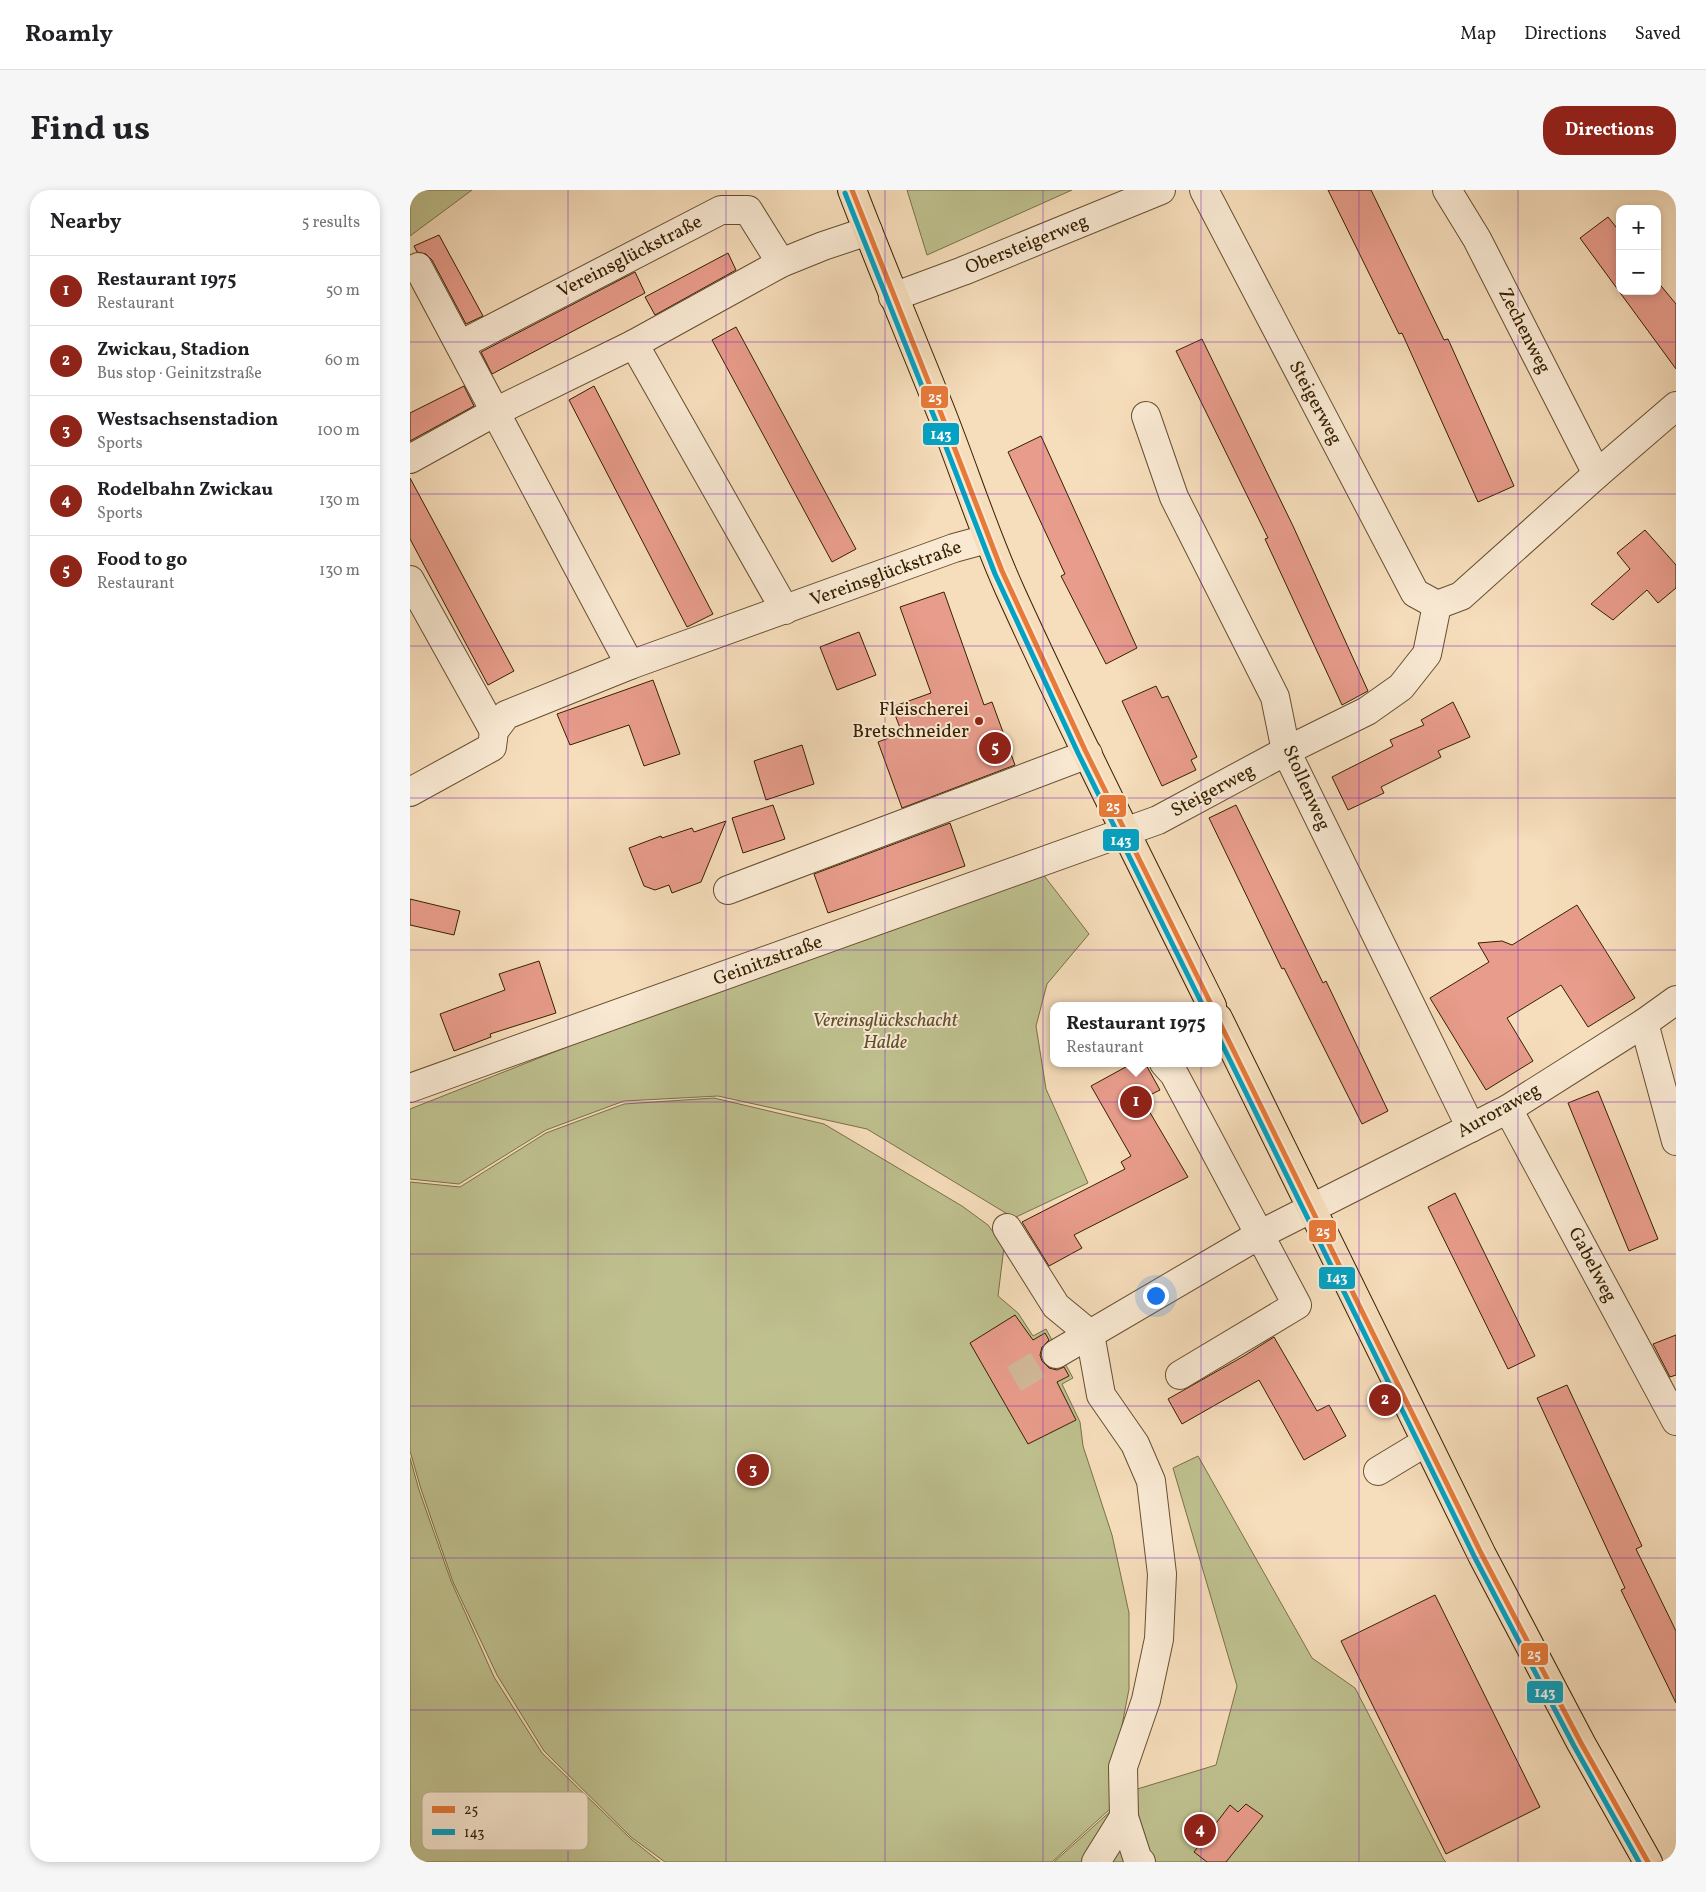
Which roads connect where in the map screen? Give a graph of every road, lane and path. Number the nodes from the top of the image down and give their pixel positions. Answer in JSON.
{"nodes":[{"id":1,"x":852,"y":190,"type":"edge"},
{"id":2,"x":1161,"y":190,"type":"edge"},
{"id":3,"x":1204,"y":190,"type":"edge"},
{"id":4,"x":1448,"y":190,"type":"edge"},
{"id":5,"x":868,"y":230,"type":"junction"},
{"id":6,"x":781,"y":263,"type":"junction"},
{"id":7,"x":418,"y":267,"type":"dead end"},
{"id":8,"x":893,"y":296,"type":"junction"},
{"id":9,"x":634,"y":344,"type":"junction"},
{"id":10,"x":460,"y":345,"type":"junction"},
{"id":11,"x":1676,"y":406,"type":"edge"},
{"id":12,"x":496,"y":412,"type":"junction"},
{"id":13,"x":1146,"y":416,"type":"dead end"},
{"id":14,"x":410,"y":459,"type":"edge"},
{"id":15,"x":1597,"y":474,"type":"junction"},
{"id":16,"x":987,"y":539,"type":"junction"},
{"id":17,"x":410,"y":580,"type":"edge"},
{"id":18,"x":1437,"y":606,"type":"junction"},
{"id":19,"x":785,"y":610,"type":"junction"},
{"id":20,"x":630,"y":665,"type":"junction"},
{"id":21,"x":494,"y":731,"type":"junction"},
{"id":22,"x":1286,"y":751,"type":"junction"},
{"id":23,"x":1088,"y":754,"type":"junction"},
{"id":24,"x":410,"y":792,"type":"edge"},
{"id":25,"x":1125,"y":832,"type":"junction"},
{"id":26,"x":728,"y":890,"type":"dead end"},
{"id":27,"x":1676,"y":1000,"type":"edge"},
{"id":28,"x":1210,"y":1002,"type":"edge"},
{"id":29,"x":1644,"y":1023,"type":"junction"},
{"id":30,"x":1222,"y":1026,"type":"edge"},
{"id":31,"x":1168,"y":1067,"type":"edge"},
{"id":32,"x":410,"y":1088,"type":"edge"},
{"id":33,"x":1508,"y":1109,"type":"junction"},
{"id":34,"x":1471,"y":1128,"type":"junction"},
{"id":35,"x":1676,"y":1141,"type":"edge"},
{"id":36,"x":1313,"y":1207,"type":"junction"},
{"id":37,"x":1007,"y":1228,"type":"dead end"},
{"id":38,"x":1259,"y":1235,"type":"junction"},
{"id":39,"x":1090,"y":1334,"type":"junction"},
{"id":40,"x":1056,"y":1354,"type":"tunnel mouth"},
{"id":41,"x":1180,"y":1375,"type":"dead end"},
{"id":42,"x":1676,"y":1421,"type":"edge"},
{"id":43,"x":1426,"y":1442,"type":"junction"},
{"id":44,"x":1378,"y":1471,"type":"dead end"},
{"id":45,"x":1124,"y":1817,"type":"junction"},
{"id":46,"x":1096,"y":1862,"type":"edge"},
{"id":47,"x":1140,"y":1862,"type":"edge"},
{"id":48,"x":1648,"y":1862,"type":"edge"}],
"edges":[{"from":1,"to":5,"type":"main road"},
{"from":2,"to":8,"type":"street","name":"Obersteigerweg"},
{"from":3,"to":18,"type":"street","name":"Steigerweg"},
{"from":4,"to":15,"type":"street","name":"Zechenweg"},
{"from":5,"to":6,"type":"street"},
{"from":5,"to":8,"type":"main road"},
{"from":6,"to":9,"type":"street"},
{"from":6,"to":10,"type":"street","name":"Vereinsglückstraße"},
{"from":7,"to":10,"type":"street"},
{"from":8,"to":16,"type":"main road"},
{"from":9,"to":12,"type":"street"},
{"from":9,"to":19,"type":"street","name":"Vereinsglückstraße"},
{"from":10,"to":12,"type":"street"},
{"from":11,"to":15,"type":"street"},
{"from":12,"to":14,"type":"street"},
{"from":12,"to":20,"type":"street"},
{"from":13,"to":22,"type":"street","name":"Stollenweg"},
{"from":15,"to":18,"type":"street"},
{"from":16,"to":19,"type":"street","name":"Vereinsglückstraße"},
{"from":16,"to":23,"type":"main road"},
{"from":17,"to":21,"type":"street"},
{"from":18,"to":22,"type":"street","name":"Steigerweg"},
{"from":19,"to":20,"type":"street","name":"Vereinsglückstraße"},
{"from":20,"to":21,"type":"street","name":"Vereinsglückstraße"},
{"from":21,"to":24,"type":"street","name":"Vereinsglückstraße"},
{"from":22,"to":25,"type":"street","name":"Steigerweg"},
{"from":22,"to":34,"type":"street","name":"Stollenweg"},
{"from":23,"to":25,"type":"main road"},
{"from":23,"to":26,"type":"street"},
{"from":25,"to":28,"type":"main road"},
{"from":25,"to":32,"type":"street","name":"Geinitzstraße"},
{"from":27,"to":29,"type":"street","name":"Auroraweg"},
{"from":29,"to":33,"type":"street","name":"Auroraweg"},
{"from":29,"to":35,"type":"street"},
{"from":30,"to":36,"type":"main road"},
{"from":31,"to":38,"type":"street"},
{"from":33,"to":34,"type":"street","name":"Auroraweg"},
{"from":33,"to":42,"type":"street","name":"Gabelweg"},
{"from":34,"to":36,"type":"street","name":"Auroraweg"},
{"from":36,"to":38,"type":"street","name":"Auroraweg"},
{"from":36,"to":43,"type":"main road"},
{"from":37,"to":39,"type":"street"},
{"from":38,"to":39,"type":"street","name":"Auroraweg"},
{"from":38,"to":41,"type":"street"},
{"from":39,"to":40,"type":"street","name":"Auroraweg"},
{"from":39,"to":45,"type":"street"},
{"from":43,"to":44,"type":"street"},
{"from":43,"to":48,"type":"main road"},
{"from":45,"to":46,"type":"street"},
{"from":45,"to":47,"type":"street"}]}
